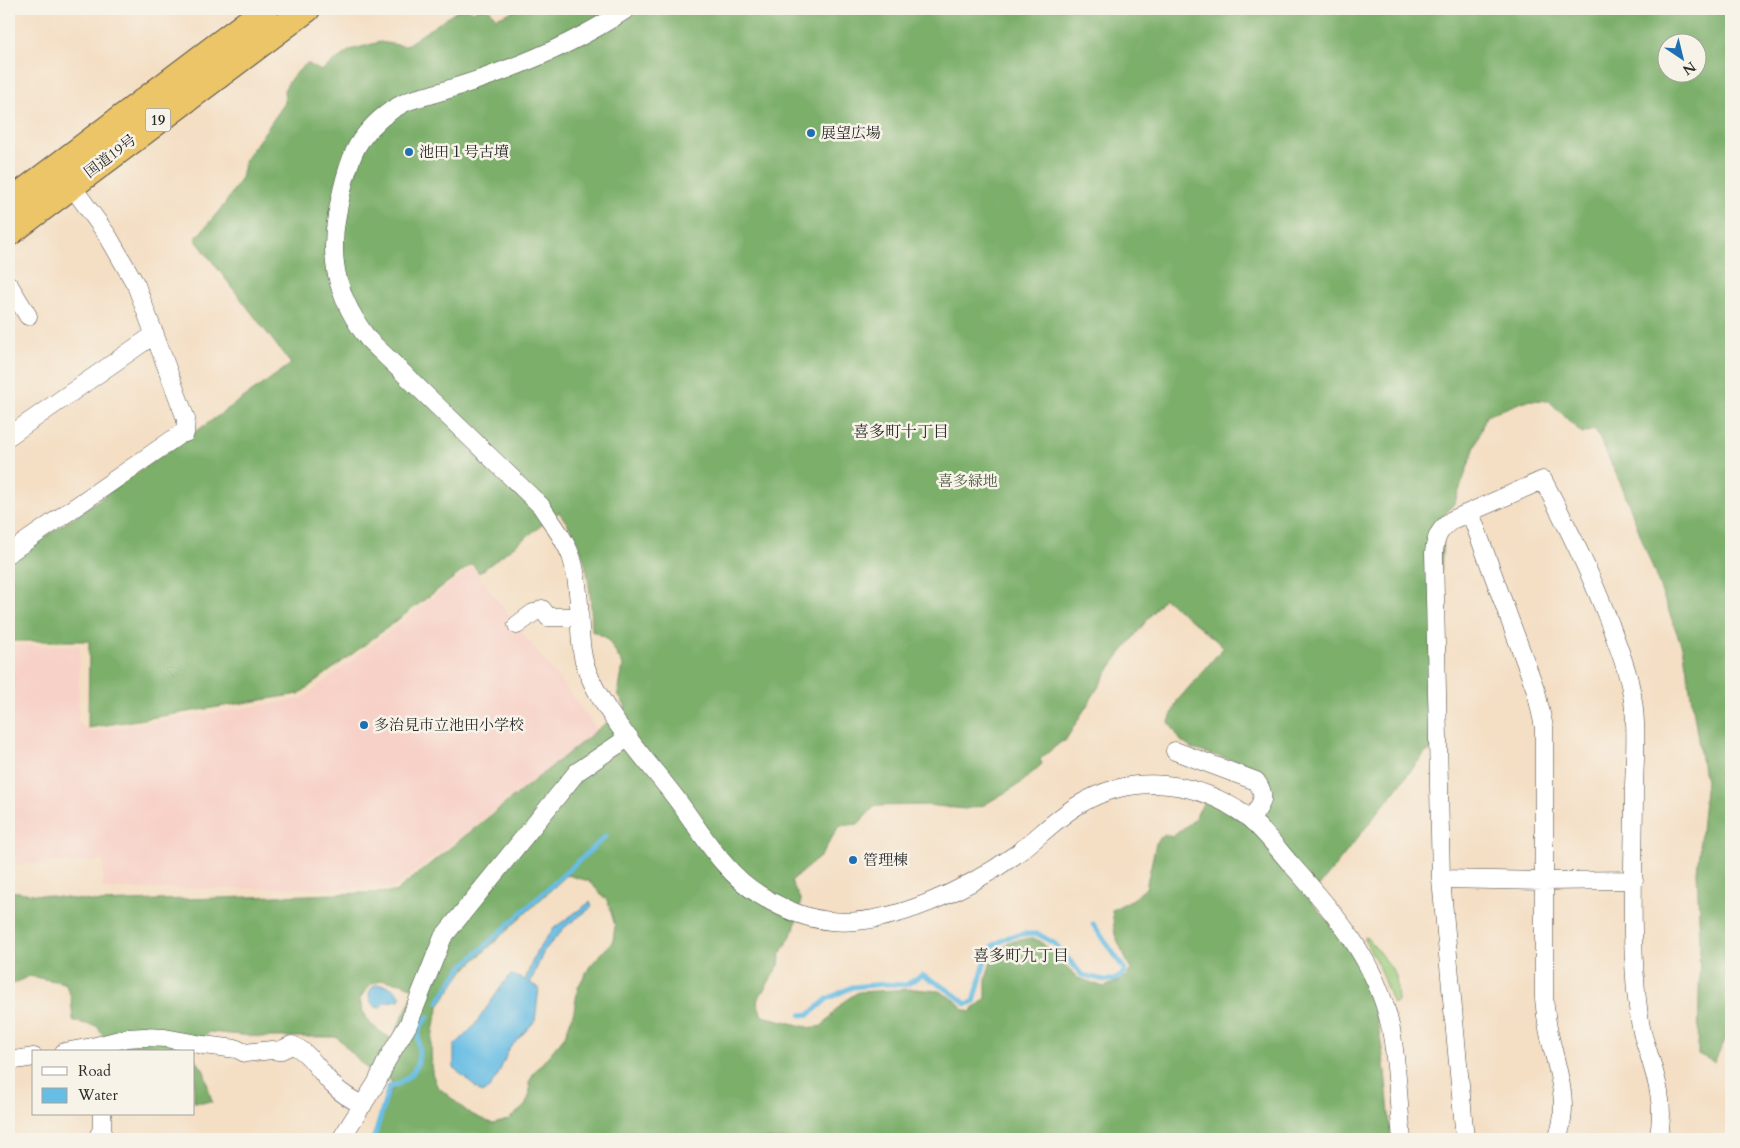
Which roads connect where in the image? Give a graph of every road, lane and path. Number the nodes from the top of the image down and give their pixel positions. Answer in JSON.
{"nodes":[{"id":1,"x":266,"y":9,"type":"edge"},
{"id":2,"x":307,"y":9,"type":"edge"},
{"id":3,"x":627,"y":9,"type":"edge"},
{"id":4,"x":71,"y":185,"type":"junction"},
{"id":5,"x":9,"y":203,"type":"edge"},
{"id":6,"x":9,"y":233,"type":"edge"},
{"id":7,"x":9,"y":285,"type":"edge"},
{"id":8,"x":28,"y":316,"type":"dead end"},
{"id":9,"x":155,"y":334,"type":"junction"},
{"id":10,"x":9,"y":436,"type":"edge"},
{"id":11,"x":1470,"y":512,"type":"junction"},
{"id":12,"x":9,"y":554,"type":"edge"},
{"id":13,"x":579,"y":617,"type":"junction"},
{"id":14,"x":517,"y":625,"type":"dead end"},
{"id":15,"x":629,"y":737,"type":"junction"},
{"id":16,"x":1175,"y":751,"type":"dead end"},
{"id":17,"x":1251,"y":819,"type":"junction"},
{"id":18,"x":1442,"y":879,"type":"junction"},
{"id":19,"x":1634,"y":880,"type":"junction"},
{"id":20,"x":1543,"y":881,"type":"junction"},
{"id":21,"x":93,"y":1050,"type":"edge"},
{"id":22,"x":32,"y":1057,"type":"edge"},
{"id":23,"x":9,"y":1061,"type":"edge"},
{"id":24,"x":363,"y":1106,"type":"junction"},
{"id":25,"x":102,"y":1116,"type":"edge"},
{"id":26,"x":102,"y":1139,"type":"edge"},
{"id":27,"x":341,"y":1139,"type":"edge"},
{"id":28,"x":1402,"y":1139,"type":"edge"},
{"id":29,"x":1465,"y":1139,"type":"edge"},
{"id":30,"x":1557,"y":1139,"type":"edge"},
{"id":31,"x":1658,"y":1139,"type":"edge"}],
"edges":[{"from":1,"to":5,"type":"highway","name":"国道19号","number":"19"},
{"from":2,"to":4,"type":"highway","name":"国道19号","number":"19"},
{"from":3,"to":13,"type":"street"},
{"from":4,"to":6,"type":"highway","name":"国道19号","number":"19"},
{"from":4,"to":9,"type":"street"},
{"from":7,"to":8,"type":"street"},
{"from":9,"to":10,"type":"street"},
{"from":9,"to":12,"type":"street"},
{"from":11,"to":18,"type":"street"},
{"from":11,"to":19,"type":"street"},
{"from":11,"to":20,"type":"street"},
{"from":13,"to":14,"type":"street"},
{"from":13,"to":15,"type":"street"},
{"from":15,"to":17,"type":"street"},
{"from":15,"to":24,"type":"street"},
{"from":16,"to":17,"type":"street"},
{"from":17,"to":28,"type":"street"},
{"from":18,"to":20,"type":"street"},
{"from":18,"to":29,"type":"street"},
{"from":19,"to":20,"type":"street"},
{"from":19,"to":31,"type":"street"},
{"from":20,"to":30,"type":"street"},
{"from":21,"to":24,"type":"street"},
{"from":22,"to":23,"type":"street"},
{"from":24,"to":27,"type":"street"},
{"from":25,"to":26,"type":"street"}]}
